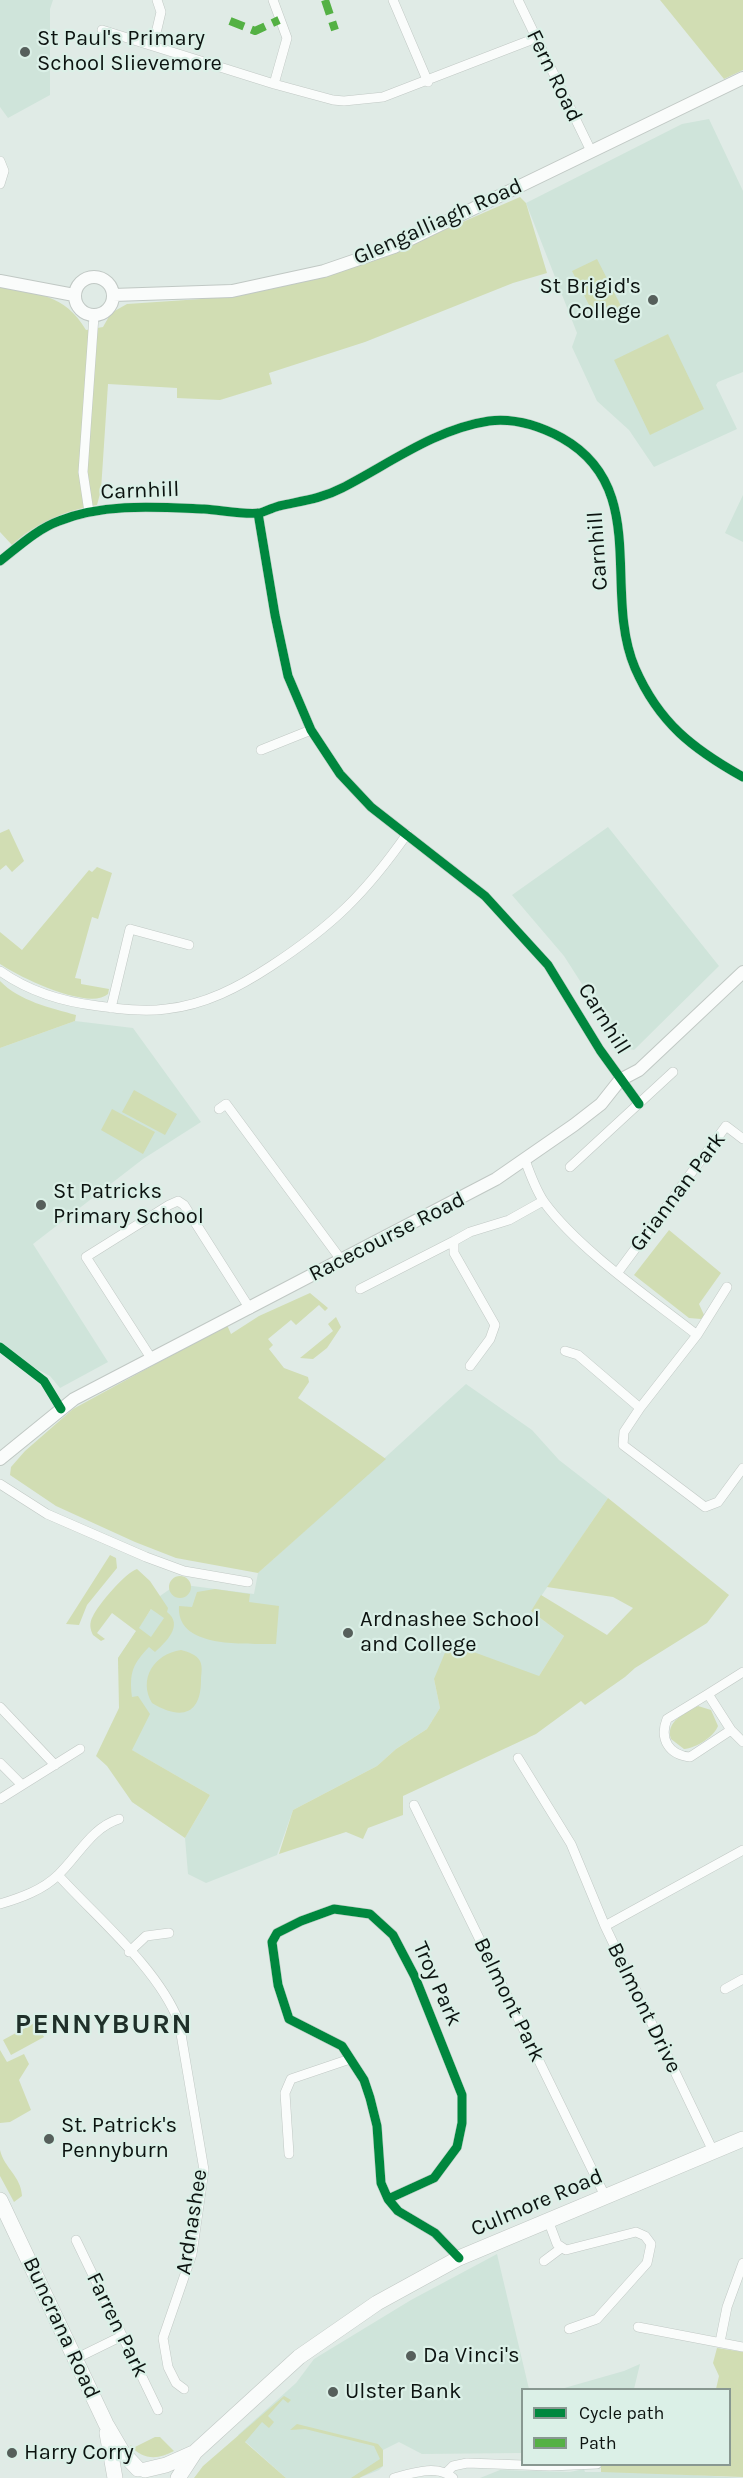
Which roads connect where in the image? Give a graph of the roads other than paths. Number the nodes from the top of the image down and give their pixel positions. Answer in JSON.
{"nodes":[{"id":1,"x":157,"y":0,"type":"edge"},
{"id":2,"x":273,"y":0,"type":"edge"},
{"id":3,"x":393,"y":0,"type":"edge"},
{"id":4,"x":518,"y":0,"type":"edge"},
{"id":5,"x":102,"y":30,"type":"dead end"},
{"id":6,"x":536,"y":38,"type":"junction"},
{"id":7,"x":153,"y":46,"type":"junction"},
{"id":8,"x":743,"y":78,"type":"edge"},
{"id":9,"x":428,"y":82,"type":"junction"},
{"id":10,"x":273,"y":84,"type":"junction"},
{"id":11,"x":591,"y":152,"type":"junction"},
{"id":12,"x":0,"y":161,"type":"edge"},
{"id":13,"x":0,"y":184,"type":"edge"},
{"id":14,"x":0,"y":281,"type":"edge"},
{"id":15,"x":74,"y":295,"type":"junction"},
{"id":16,"x":113,"y":296,"type":"junction"},
{"id":17,"x":93,"y":315,"type":"junction"},
{"id":18,"x":89,"y":512,"type":"junction"},
{"id":19,"x":258,"y":513,"type":"junction"},
{"id":20,"x":0,"y":561,"type":"edge"},
{"id":21,"x":311,"y":730,"type":"junction"},
{"id":22,"x":261,"y":750,"type":"dead end"},
{"id":23,"x":743,"y":777,"type":"edge"},
{"id":24,"x":407,"y":834,"type":"junction"},
{"id":25,"x":189,"y":945,"type":"dead end"},
{"id":26,"x":0,"y":971,"type":"edge"},
{"id":27,"x":743,"y":972,"type":"edge"},
{"id":28,"x":111,"y":1008,"type":"junction"},
{"id":29,"x":673,"y":1072,"type":"dead end"},
{"id":30,"x":620,"y":1080,"type":"junction"},
{"id":31,"x":639,"y":1104,"type":"junction"},
{"id":32,"x":219,"y":1109,"type":"dead end"},
{"id":33,"x":743,"y":1139,"type":"edge"},
{"id":34,"x":525,"y":1160,"type":"junction"},
{"id":35,"x":570,"y":1167,"type":"dead end"},
{"id":36,"x":543,"y":1201,"type":"junction"},
{"id":37,"x":454,"y":1241,"type":"junction"},
{"id":38,"x":342,"y":1261,"type":"junction"},
{"id":39,"x":618,"y":1272,"type":"junction"},
{"id":40,"x":727,"y":1287,"type":"dead end"},
{"id":41,"x":360,"y":1289,"type":"dead end"},
{"id":42,"x":250,"y":1309,"type":"junction"},
{"id":43,"x":697,"y":1335,"type":"junction"},
{"id":44,"x":565,"y":1351,"type":"dead end"},
{"id":45,"x":151,"y":1358,"type":"junction"},
{"id":46,"x":470,"y":1366,"type":"dead end"},
{"id":47,"x":640,"y":1408,"type":"junction"},
{"id":48,"x":0,"y":1459,"type":"edge"},
{"id":49,"x":743,"y":1468,"type":"edge"},
{"id":50,"x":0,"y":1484,"type":"edge"},
{"id":51,"x":248,"y":1582,"type":"dead end"},
{"id":52,"x":743,"y":1672,"type":"edge"},
{"id":53,"x":708,"y":1694,"type":"junction"},
{"id":54,"x":0,"y":1707,"type":"edge"},
{"id":55,"x":731,"y":1730,"type":"junction"},
{"id":56,"x":743,"y":1742,"type":"edge"},
{"id":57,"x":80,"y":1749,"type":"dead end"},
{"id":58,"x":518,"y":1758,"type":"dead end"},
{"id":59,"x":0,"y":1762,"type":"edge"},
{"id":60,"x":55,"y":1765,"type":"junction"},
{"id":61,"x":22,"y":1785,"type":"junction"},
{"id":62,"x":0,"y":1799,"type":"edge"},
{"id":63,"x":414,"y":1805,"type":"dead end"},
{"id":64,"x":119,"y":1819,"type":"dead end"},
{"id":65,"x":743,"y":1850,"type":"edge"},
{"id":66,"x":58,"y":1875,"type":"junction"},
{"id":67,"x":0,"y":1904,"type":"edge"},
{"id":68,"x":605,"y":1926,"type":"junction"},
{"id":69,"x":169,"y":1933,"type":"dead end"},
{"id":70,"x":129,"y":1952,"type":"junction"},
{"id":71,"x":743,"y":1979,"type":"edge"},
{"id":72,"x":725,"y":1989,"type":"dead end"},
{"id":73,"x":350,"y":2059,"type":"junction"},
{"id":74,"x":742,"y":2142,"type":"edge"},
{"id":75,"x":713,"y":2151,"type":"junction"},
{"id":76,"x":289,"y":2154,"type":"dead end"},
{"id":77,"x":606,"y":2196,"type":"junction"},
{"id":78,"x":388,"y":2199,"type":"junction"},
{"id":79,"x":0,"y":2200,"type":"edge"},
{"id":80,"x":548,"y":2220,"type":"junction"},
{"id":81,"x":76,"y":2240,"type":"dead end"},
{"id":82,"x":560,"y":2248,"type":"junction"},
{"id":83,"x":459,"y":2258,"type":"junction"},
{"id":84,"x":544,"y":2261,"type":"dead end"},
{"id":85,"x":743,"y":2263,"type":"edge"},
{"id":86,"x":638,"y":2327,"type":"dead end"},
{"id":87,"x":569,"y":2329,"type":"dead end"},
{"id":88,"x":122,"y":2336,"type":"junction"},
{"id":89,"x":720,"y":2342,"type":"junction"},
{"id":90,"x":743,"y":2347,"type":"edge"},
{"id":91,"x":77,"y":2358,"type":"junction"},
{"id":92,"x":184,"y":2389,"type":"dead end"},
{"id":93,"x":158,"y":2410,"type":"dead end"},
{"id":94,"x":106,"y":2424,"type":"junction"},
{"id":95,"x":195,"y":2452,"type":"junction"},
{"id":96,"x":521,"y":2465,"type":"edge"},
{"id":97,"x":142,"y":2470,"type":"junction"},
{"id":98,"x":450,"y":2475,"type":"edge"},
{"id":99,"x":115,"y":2478,"type":"edge"},
{"id":100,"x":120,"y":2478,"type":"edge"},
{"id":101,"x":160,"y":2478,"type":"edge"},
{"id":102,"x":178,"y":2478,"type":"edge"},
{"id":103,"x":394,"y":2478,"type":"edge"}],
"edges":[{"from":1,"to":7,"type":"street"},
{"from":2,"to":10,"type":"street"},
{"from":3,"to":9,"type":"street"},
{"from":4,"to":6,"type":"street","name":"Fern Road"},
{"from":5,"to":7,"type":"street"},
{"from":6,"to":9,"type":"street"},
{"from":6,"to":11,"type":"street","name":"Fern Road"},
{"from":7,"to":10,"type":"street"},
{"from":8,"to":11,"type":"main road","name":"Glengalliagh Road"},
{"from":9,"to":10,"type":"street"},
{"from":11,"to":16,"type":"main road","name":"Glengalliagh Road"},
{"from":12,"to":13,"type":"street"},
{"from":14,"to":15,"type":"main road"},
{"from":15,"to":16,"type":"main road"},
{"from":15,"to":17,"type":"main road"},
{"from":16,"to":17,"type":"main road"},
{"from":17,"to":18,"type":"street","name":"Carnhill"},
{"from":18,"to":19,"type":"street","name":"Carnhill"},
{"from":18,"to":20,"type":"street","name":"Carnhill"},
{"from":19,"to":21,"type":"street","name":"Carnhill"},
{"from":19,"to":23,"type":"street","name":"Carnhill"},
{"from":21,"to":22,"type":"street"},
{"from":21,"to":24,"type":"street","name":"Carnhill"},
{"from":24,"to":28,"type":"street"},
{"from":24,"to":30,"type":"street","name":"Carnhill"},
{"from":25,"to":28,"type":"street"},
{"from":26,"to":28,"type":"street"},
{"from":27,"to":30,"type":"main road","name":"Racecourse Road"},
{"from":29,"to":31,"type":"street"},
{"from":30,"to":31,"type":"street","name":"Carnhill"},
{"from":30,"to":34,"type":"main road","name":"Racecourse Road"},
{"from":31,"to":35,"type":"street"},
{"from":32,"to":38,"type":"street"},
{"from":33,"to":39,"type":"street","name":"Griannan Park"},
{"from":34,"to":36,"type":"street"},
{"from":34,"to":38,"type":"main road","name":"Racecourse Road"},
{"from":36,"to":37,"type":"street"},
{"from":36,"to":39,"type":"street"},
{"from":37,"to":41,"type":"street"},
{"from":37,"to":46,"type":"street"},
{"from":38,"to":42,"type":"main road","name":"Racecourse Road"},
{"from":39,"to":43,"type":"street"},
{"from":40,"to":43,"type":"street"},
{"from":42,"to":45,"type":"main road","name":"Racecourse Road"},
{"from":42,"to":45,"type":"street"},
{"from":43,"to":47,"type":"street"},
{"from":44,"to":47,"type":"street"},
{"from":45,"to":48,"type":"main road","name":"Racecourse Road"},
{"from":47,"to":49,"type":"street"},
{"from":50,"to":51,"type":"street"},
{"from":52,"to":53,"type":"street"},
{"from":53,"to":55,"type":"street"},
{"from":53,"to":55,"type":"street"},
{"from":54,"to":60,"type":"street"},
{"from":55,"to":56,"type":"street"},
{"from":57,"to":60,"type":"street"},
{"from":58,"to":68,"type":"street","name":"Belmont Drive"},
{"from":59,"to":61,"type":"street"},
{"from":60,"to":61,"type":"street"},
{"from":61,"to":62,"type":"street"},
{"from":63,"to":77,"type":"street","name":"Belmont Park"},
{"from":64,"to":66,"type":"street"},
{"from":65,"to":68,"type":"street"},
{"from":66,"to":67,"type":"street"},
{"from":66,"to":70,"type":"street","name":"Ardnashee"},
{"from":68,"to":75,"type":"street","name":"Belmont Drive"},
{"from":69,"to":70,"type":"street"},
{"from":70,"to":92,"type":"street","name":"Ardnashee"},
{"from":71,"to":72,"type":"street"},
{"from":73,"to":76,"type":"street"},
{"from":73,"to":78,"type":"street","name":"Troy Park"},
{"from":73,"to":78,"type":"street","name":"Troy Park"},
{"from":74,"to":75,"type":"highway","name":"Culmore Road"},
{"from":75,"to":77,"type":"highway","name":"Culmore Road"},
{"from":77,"to":80,"type":"highway","name":"Culmore Road"},
{"from":78,"to":83,"type":"street"},
{"from":79,"to":91,"type":"highway","name":"Buncrana Road"},
{"from":80,"to":82,"type":"street"},
{"from":80,"to":83,"type":"highway","name":"Culmore Road"},
{"from":81,"to":88,"type":"street","name":"Farren Park"},
{"from":82,"to":84,"type":"street"},
{"from":82,"to":87,"type":"street"},
{"from":83,"to":95,"type":"highway","name":"Culmore Road"},
{"from":85,"to":89,"type":"street"},
{"from":86,"to":89,"type":"street"},
{"from":88,"to":91,"type":"street"},
{"from":88,"to":93,"type":"street","name":"Farren Park"},
{"from":89,"to":90,"type":"street"},
{"from":91,"to":94,"type":"highway","name":"Buncrana Road"},
{"from":94,"to":97,"type":"highway","name":"Buncrana Road"},
{"from":94,"to":99,"type":"highway","name":"Buncrana Road"},
{"from":95,"to":97,"type":"highway","name":"Culmore Road"},
{"from":95,"to":102,"type":"highway","name":"Culmore Road"},
{"from":96,"to":98,"type":"street"},
{"from":97,"to":100,"type":"highway","name":"Culmore Road"},
{"from":97,"to":101,"type":"highway"},
{"from":98,"to":103,"type":"street"}]}
